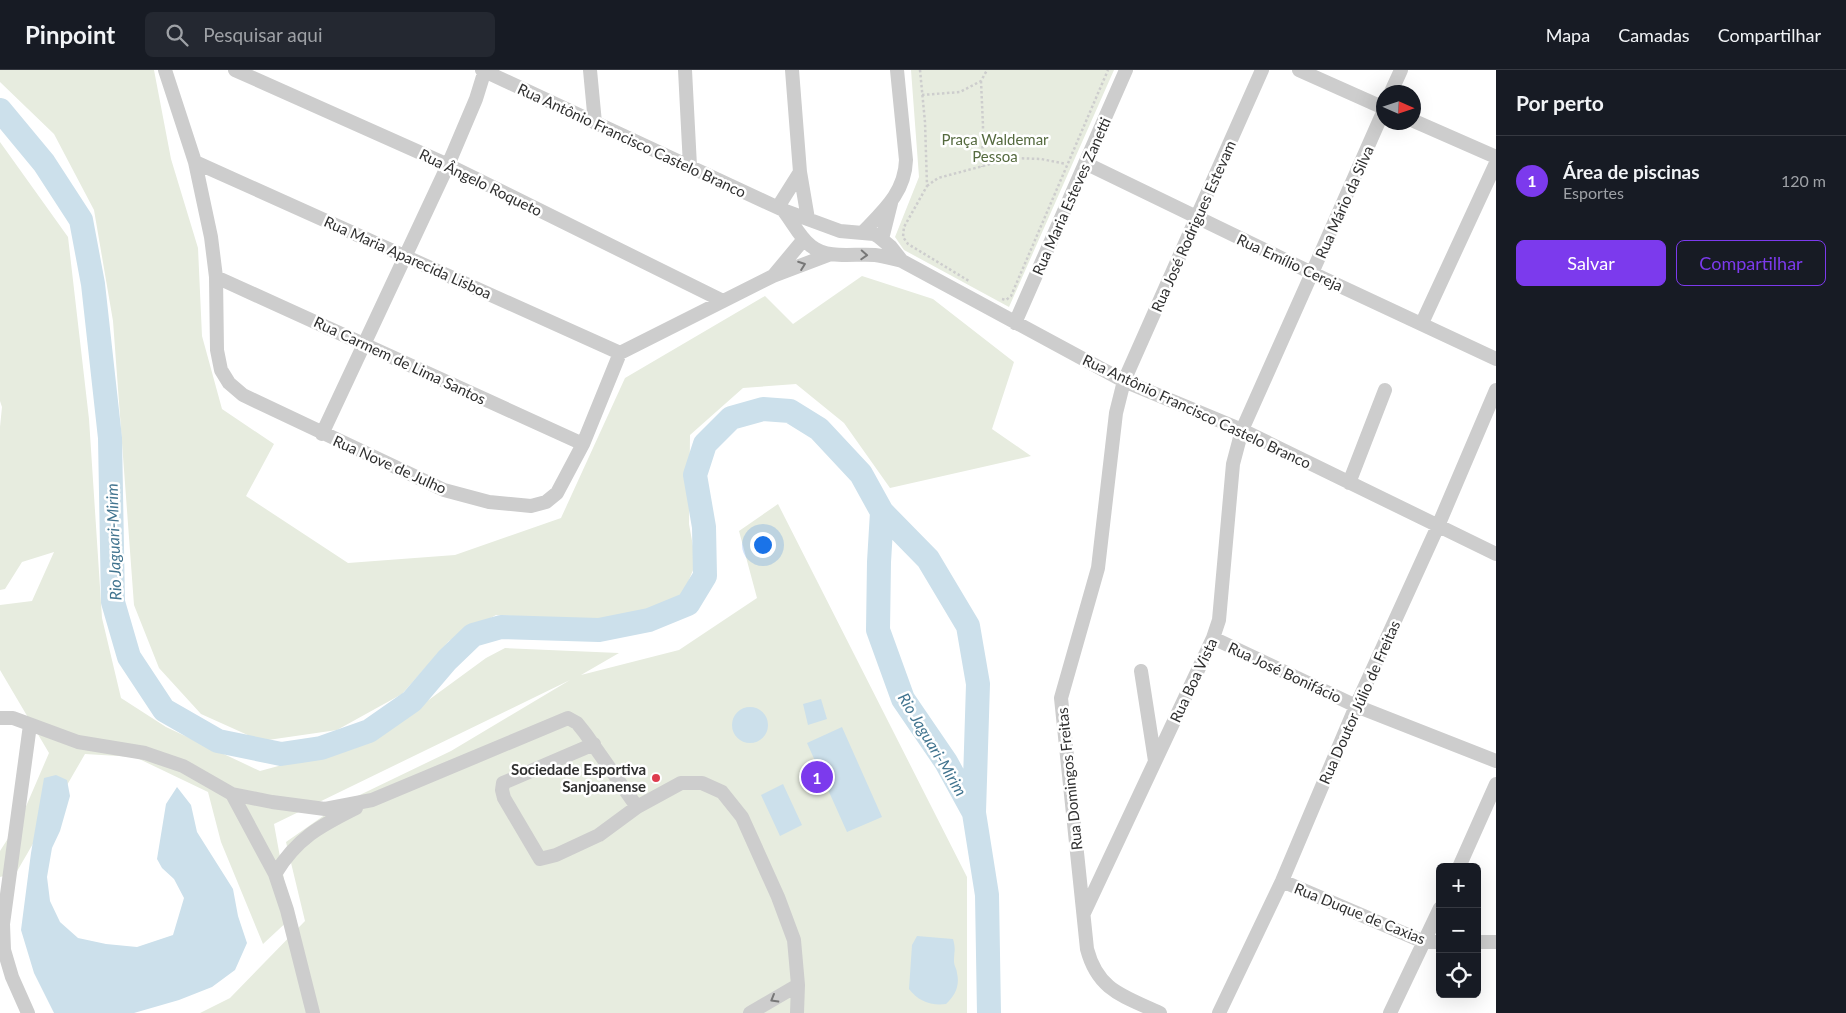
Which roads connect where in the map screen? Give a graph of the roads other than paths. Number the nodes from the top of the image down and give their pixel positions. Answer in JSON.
{"nodes":[{"id":1,"x":165,"y":70,"type":"edge"},
{"id":2,"x":235,"y":70,"type":"edge"},
{"id":3,"x":590,"y":70,"type":"edge"},
{"id":4,"x":685,"y":70,"type":"edge"},
{"id":5,"x":792,"y":70,"type":"edge"},
{"id":6,"x":896,"y":70,"type":"edge"},
{"id":7,"x":1126,"y":70,"type":"edge"},
{"id":8,"x":1262,"y":70,"type":"edge"},
{"id":9,"x":1299,"y":70,"type":"edge"},
{"id":10,"x":1401,"y":70,"type":"edge"},
{"id":11,"x":484,"y":71,"type":"edge"},
{"id":12,"x":1394,"y":85,"type":"edge"},
{"id":13,"x":1376,"y":105,"type":"edge"},
{"id":14,"x":595,"y":123,"type":"junction"},
{"id":15,"x":1421,"y":124,"type":"edge"},
{"id":16,"x":1376,"y":127,"type":"edge"},
{"id":17,"x":1496,"y":157,"type":"edge"},
{"id":18,"x":195,"y":162,"type":"junction"},
{"id":19,"x":1085,"y":163,"type":"junction"},
{"id":20,"x":1496,"y":163,"type":"edge"},
{"id":21,"x":448,"y":165,"type":"junction"},
{"id":22,"x":690,"y":166,"type":"junction"},
{"id":23,"x":800,"y":172,"type":"junction"},
{"id":24,"x":891,"y":202,"type":"junction"},
{"id":25,"x":780,"y":208,"type":"junction"},
{"id":26,"x":1197,"y":218,"type":"junction"},
{"id":27,"x":808,"y":219,"type":"junction"},
{"id":28,"x":863,"y":232,"type":"junction"},
{"id":29,"x":804,"y":239,"type":"junction"},
{"id":30,"x":882,"y":239,"type":"junction"},
{"id":31,"x":831,"y":254,"type":"junction"},
{"id":32,"x":406,"y":256,"type":"junction"},
{"id":33,"x":902,"y":261,"type":"junction"},
{"id":34,"x":1312,"y":273,"type":"junction"},
{"id":35,"x":773,"y":276,"type":"junction"},
{"id":36,"x":216,"y":277,"type":"junction"},
{"id":37,"x":723,"y":301,"type":"junction"},
{"id":38,"x":1015,"y":323,"type":"junction"},
{"id":39,"x":1422,"y":323,"type":"junction"},
{"id":40,"x":364,"y":344,"type":"junction"},
{"id":41,"x":620,"y":352,"type":"junction"},
{"id":42,"x":1496,"y":358,"type":"edge"},
{"id":43,"x":1124,"y":381,"type":"junction"},
{"id":44,"x":1385,"y":390,"type":"dead end"},
{"id":45,"x":1496,"y":390,"type":"edge"},
{"id":46,"x":1242,"y":430,"type":"junction"},
{"id":47,"x":322,"y":434,"type":"junction"},
{"id":48,"x":583,"y":444,"type":"junction"},
{"id":49,"x":1349,"y":483,"type":"junction"},
{"id":50,"x":1438,"y":526,"type":"junction"},
{"id":51,"x":1496,"y":554,"type":"edge"},
{"id":52,"x":1213,"y":638,"type":"junction"},
{"id":53,"x":1141,"y":671,"type":"dead end"},
{"id":54,"x":1356,"y":706,"type":"junction"},
{"id":55,"x":0,"y":718,"type":"edge"},
{"id":56,"x":30,"y":724,"type":"junction"},
{"id":57,"x":594,"y":744,"type":"junction"},
{"id":58,"x":1496,"y":760,"type":"edge"},
{"id":59,"x":1155,"y":761,"type":"junction"},
{"id":60,"x":1496,"y":784,"type":"edge"},
{"id":61,"x":232,"y":794,"type":"junction"},
{"id":62,"x":372,"y":800,"type":"junction"},
{"id":63,"x":637,"y":807,"type":"junction"},
{"id":64,"x":1461,"y":863,"type":"edge"},
{"id":65,"x":275,"y":874,"type":"junction"},
{"id":66,"x":1282,"y":881,"type":"junction"},
{"id":67,"x":1083,"y":914,"type":"junction"},
{"id":68,"x":1436,"y":916,"type":"edge"},
{"id":69,"x":1424,"y":942,"type":"junction"},
{"id":70,"x":1436,"y":942,"type":"edge"},
{"id":71,"x":1481,"y":942,"type":"edge"},
{"id":72,"x":1496,"y":942,"type":"edge"},
{"id":73,"x":798,"y":985,"type":"junction"},
{"id":74,"x":28,"y":1013,"type":"edge"},
{"id":75,"x":313,"y":1013,"type":"edge"},
{"id":76,"x":750,"y":1013,"type":"edge"},
{"id":77,"x":797,"y":1013,"type":"edge"},
{"id":78,"x":1160,"y":1013,"type":"edge"},
{"id":79,"x":1220,"y":1013,"type":"edge"},
{"id":80,"x":1390,"y":1013,"type":"edge"}],
"edges":[{"from":1,"to":18,"type":"street","name":"Rua Nove de Julho"},
{"from":2,"to":21,"type":"street","name":"Rua Ângelo Roqueto"},
{"from":3,"to":14,"type":"street"},
{"from":4,"to":22,"type":"street"},
{"from":5,"to":23,"type":"street"},
{"from":6,"to":24,"type":"street"},
{"from":7,"to":19,"type":"street","name":"Rua Maria Esteves Zanetti"},
{"from":8,"to":26,"type":"street","name":"Rua José Rodrigues Estevam"},
{"from":9,"to":13,"type":"street"},
{"from":10,"to":12,"type":"street"},
{"from":11,"to":14,"type":"street","name":"Rua Antônio Francisco Castelo Branco"},
{"from":11,"to":21,"type":"street"},
{"from":14,"to":22,"type":"street","name":"Rua Antônio Francisco Castelo Branco"},
{"from":15,"to":17,"type":"street"},
{"from":16,"to":34,"type":"street","name":"Rua Mário da Silva"},
{"from":18,"to":32,"type":"street","name":"Rua Maria Aparecida Lisboa"},
{"from":18,"to":36,"type":"street","name":"Rua Nove de Julho"},
{"from":19,"to":26,"type":"street","name":"Rua Emílio Cereja"},
{"from":19,"to":38,"type":"street","name":"Rua Maria Esteves Zanetti"},
{"from":20,"to":39,"type":"street"},
{"from":21,"to":32,"type":"street"},
{"from":21,"to":37,"type":"street","name":"Rua Ângelo Roqueto"},
{"from":22,"to":25,"type":"street","name":"Rua Antônio Francisco Castelo Branco"},
{"from":23,"to":25,"type":"street"},
{"from":23,"to":27,"type":"street"},
{"from":24,"to":28,"type":"street"},
{"from":24,"to":30,"type":"street"},
{"from":25,"to":27,"type":"street","name":"Rua Antônio Francisco Castelo Branco"},
{"from":25,"to":29,"type":"street","name":"Rua Antônio Francisco Castelo Branco"},
{"from":26,"to":34,"type":"street","name":"Rua Emílio Cereja"},
{"from":26,"to":43,"type":"street","name":"Rua José Rodrigues Estevam"},
{"from":27,"to":28,"type":"street","name":"Rua Antônio Francisco Castelo Branco"},
{"from":28,"to":30,"type":"street","name":"Rua Antônio Francisco Castelo Branco"},
{"from":29,"to":31,"type":"street","name":"Rua Antônio Francisco Castelo Branco"},
{"from":29,"to":35,"type":"street"},
{"from":30,"to":33,"type":"street","name":"Rua Antônio Francisco Castelo Branco"},
{"from":31,"to":33,"type":"street","name":"Rua Antônio Francisco Castelo Branco","one_way":true},
{"from":35,"to":31,"type":"street","one_way":true},
{"from":32,"to":40,"type":"street"},
{"from":32,"to":41,"type":"street","name":"Rua Maria Aparecida Lisboa"},
{"from":33,"to":38,"type":"street","name":"Rua Antônio Francisco Castelo Branco"},
{"from":34,"to":39,"type":"street","name":"Rua Emílio Cereja"},
{"from":34,"to":46,"type":"street","name":"Rua Mário da Silva"},
{"from":35,"to":37,"type":"street"},
{"from":36,"to":40,"type":"street","name":"Rua Carmem de Lima Santos"},
{"from":36,"to":47,"type":"street","name":"Rua Nove de Julho"},
{"from":37,"to":41,"type":"street"},
{"from":38,"to":43,"type":"street","name":"Rua Antônio Francisco Castelo Branco"},
{"from":39,"to":42,"type":"street","name":"Rua Emílio Cereja"},
{"from":40,"to":47,"type":"street"},
{"from":40,"to":48,"type":"street","name":"Rua Carmem de Lima Santos"},
{"from":41,"to":48,"type":"street","name":"Rua Nove de Julho"},
{"from":43,"to":46,"type":"street","name":"Rua Antônio Francisco Castelo Branco"},
{"from":43,"to":67,"type":"street","name":"Rua Domingos Freitas"},
{"from":44,"to":49,"type":"street"},
{"from":45,"to":50,"type":"street","name":"Rua Doutor Júlio de Freitas"},
{"from":46,"to":49,"type":"street","name":"Rua Antônio Francisco Castelo Branco"},
{"from":46,"to":52,"type":"street","name":"Rua Boa Vista"},
{"from":47,"to":48,"type":"street","name":"Rua Nove de Julho"},
{"from":49,"to":50,"type":"street","name":"Rua Antônio Francisco Castelo Branco"},
{"from":50,"to":51,"type":"street","name":"Rua Antônio Francisco Castelo Branco"},
{"from":50,"to":54,"type":"street","name":"Rua Doutor Júlio de Freitas"},
{"from":52,"to":54,"type":"street","name":"Rua José Bonifácio"},
{"from":52,"to":59,"type":"street","name":"Rua Boa Vista"},
{"from":53,"to":59,"type":"street"},
{"from":54,"to":58,"type":"street","name":"Rua José Bonifácio"},
{"from":54,"to":66,"type":"street","name":"Rua Doutor Júlio de Freitas"},
{"from":55,"to":56,"type":"street"},
{"from":56,"to":61,"type":"street"},
{"from":56,"to":74,"type":"street"},
{"from":57,"to":62,"type":"street"},
{"from":57,"to":63,"type":"street"},
{"from":57,"to":63,"type":"street"},
{"from":59,"to":67,"type":"street","name":"Rua Boa Vista"},
{"from":60,"to":64,"type":"street"},
{"from":61,"to":62,"type":"street"},
{"from":61,"to":65,"type":"street"},
{"from":62,"to":65,"type":"street"},
{"from":63,"to":73,"type":"street"},
{"from":65,"to":75,"type":"street"},
{"from":66,"to":69,"type":"street","name":"Rua Duque de Caxias"},
{"from":66,"to":79,"type":"street","name":"Rua Doutor Júlio de Freitas"},
{"from":67,"to":78,"type":"street","name":"Rua Domingos Freitas"},
{"from":68,"to":69,"type":"street"},
{"from":69,"to":70,"type":"street","name":"Rua Duque de Caxias"},
{"from":69,"to":80,"type":"street"},
{"from":71,"to":72,"type":"street"},
{"from":73,"to":76,"type":"street","one_way":true},
{"from":73,"to":77,"type":"street"}]}
